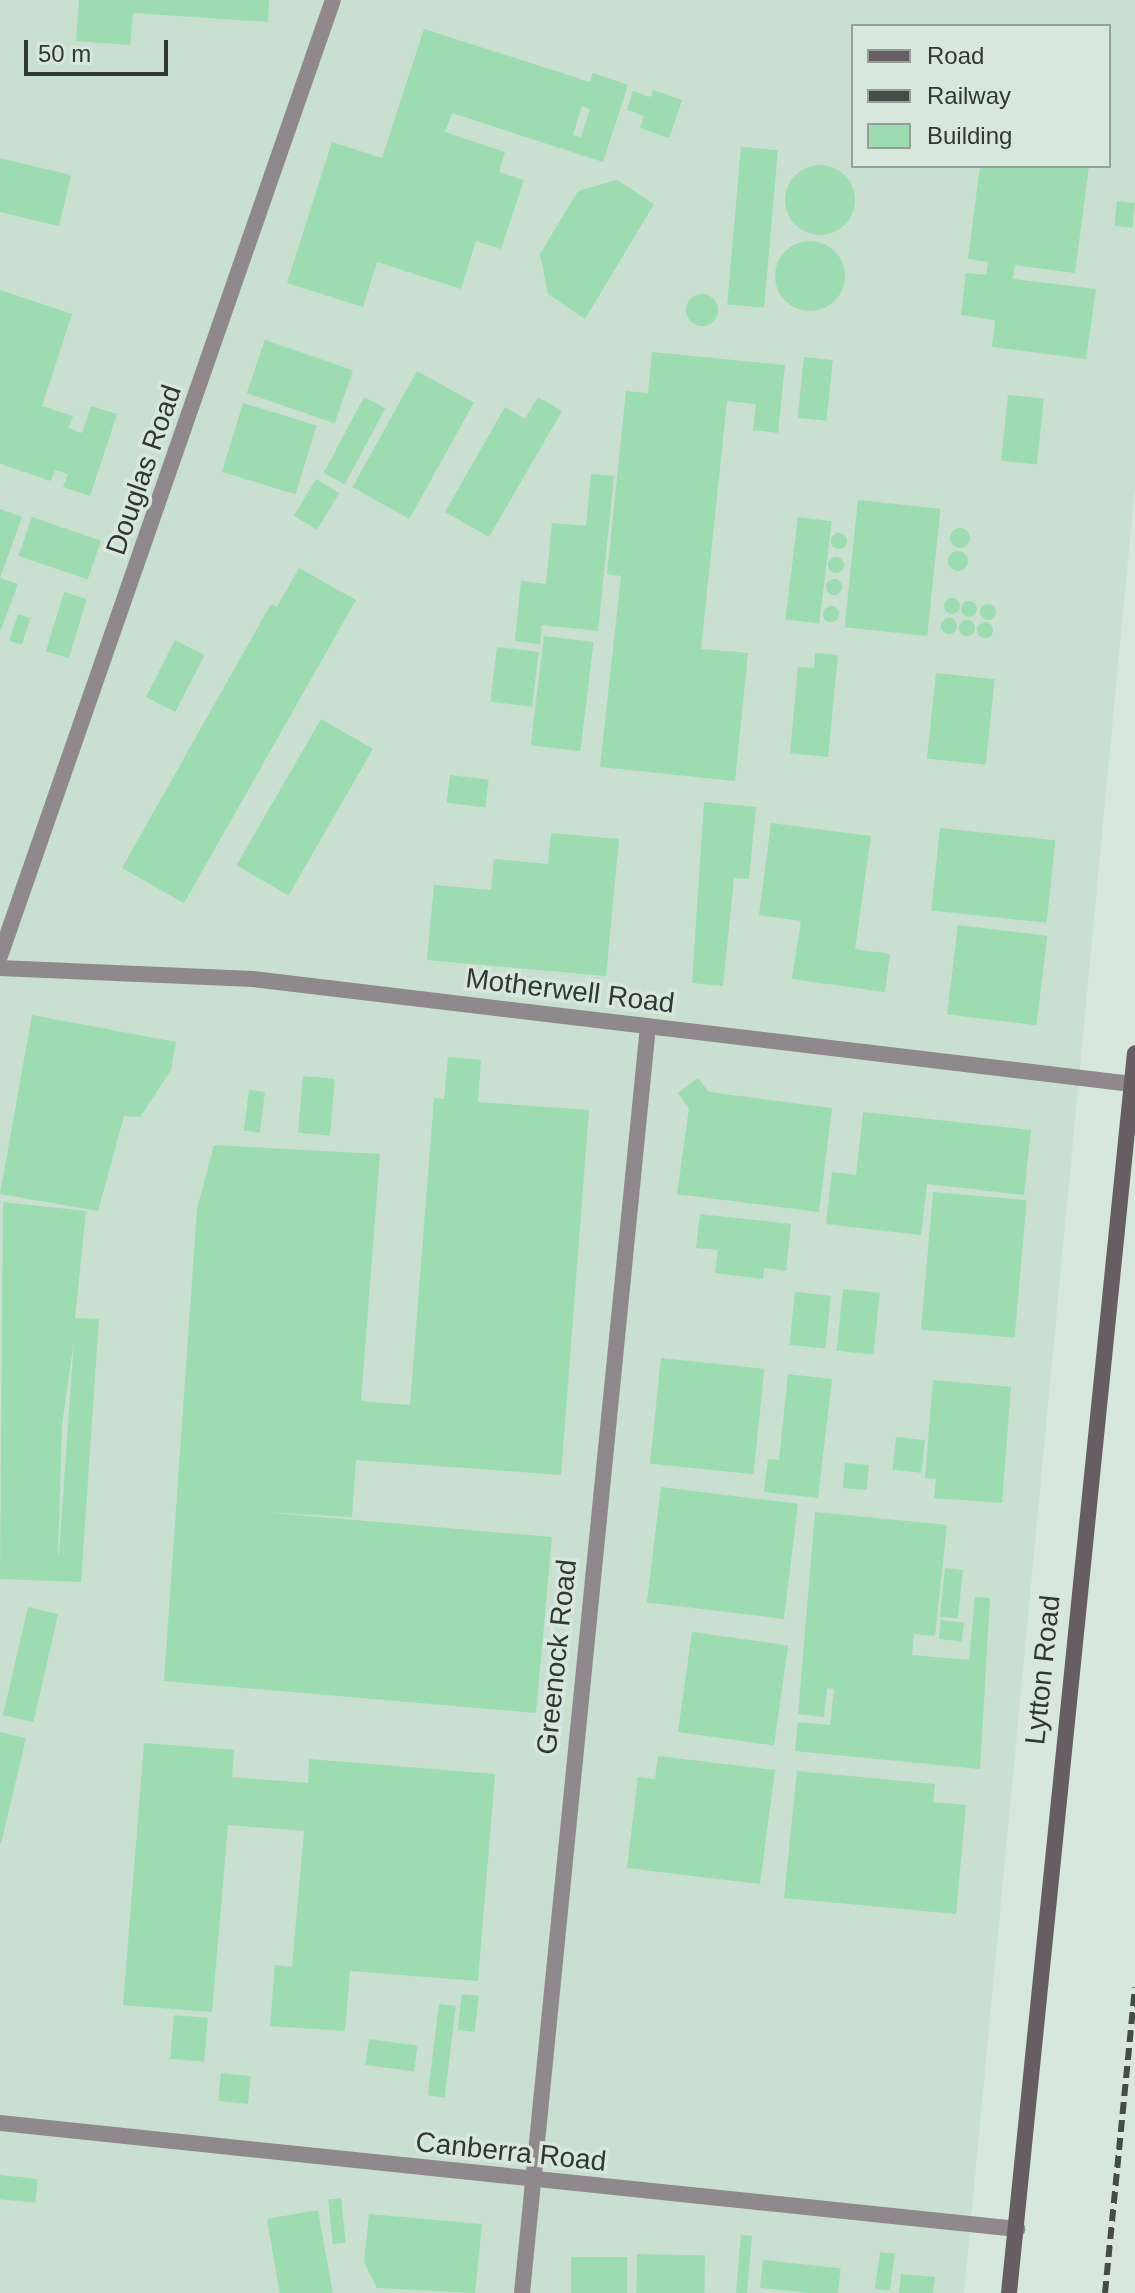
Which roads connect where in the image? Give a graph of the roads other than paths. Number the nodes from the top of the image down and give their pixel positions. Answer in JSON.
{"nodes":[{"id":1,"x":333,"y":0,"type":"edge"},
{"id":2,"x":0,"y":956,"type":"edge"},
{"id":3,"x":0,"y":968,"type":"edge"},
{"id":4,"x":648,"y":1026,"type":"junction"},
{"id":5,"x":1135,"y":1053,"type":"edge"},
{"id":6,"x":1132,"y":1084,"type":"junction"},
{"id":7,"x":0,"y":2123,"type":"edge"},
{"id":8,"x":529,"y":2181,"type":"junction"},
{"id":9,"x":1017,"y":2229,"type":"junction"},
{"id":10,"x":522,"y":2293,"type":"edge"},
{"id":11,"x":1009,"y":2293,"type":"edge"}],
"edges":[{"from":1,"to":2,"type":"street","name":"Douglas Road"},
{"from":3,"to":4,"type":"street","name":"Motherwell Road"},
{"from":4,"to":6,"type":"street","name":"Motherwell Road"},
{"from":4,"to":8,"type":"street","name":"Greenock Road"},
{"from":5,"to":6,"type":"main road","name":"Lytton Road"},
{"from":6,"to":9,"type":"main road","name":"Lytton Road"},
{"from":7,"to":8,"type":"street","name":"Canberra Road"},
{"from":8,"to":9,"type":"street","name":"Canberra Road"},
{"from":8,"to":10,"type":"street","name":"Greenock Road"},
{"from":9,"to":11,"type":"main road","name":"Lytton Road"}]}
